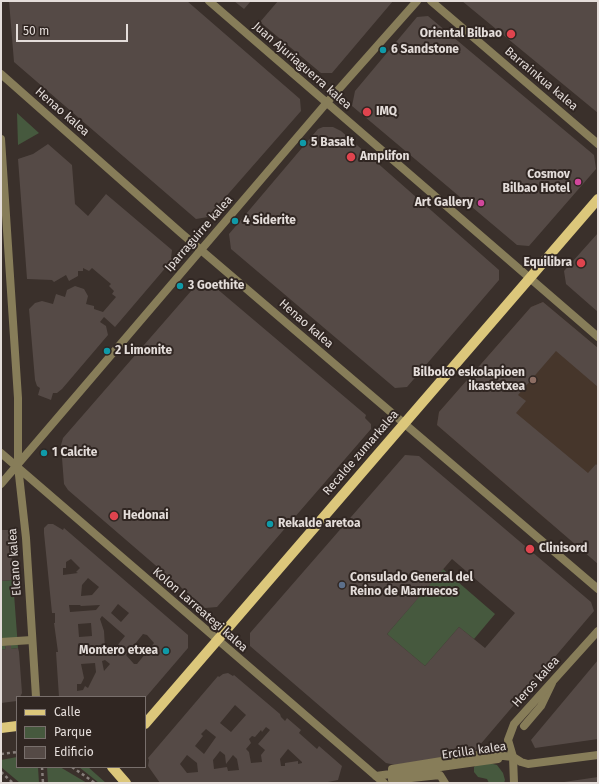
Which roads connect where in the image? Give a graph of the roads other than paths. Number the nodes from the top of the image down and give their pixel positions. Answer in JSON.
{"nodes":[{"id":1,"x":209,"y":1,"type":"edge"},
{"id":2,"x":417,"y":1,"type":"edge"},
{"id":3,"x":431,"y":1,"type":"edge"},
{"id":4,"x":1,"y":74,"type":"edge"},
{"id":5,"x":327,"y":103,"type":"junction"},
{"id":6,"x":1,"y":139,"type":"edge"},
{"id":7,"x":598,"y":144,"type":"edge"},
{"id":8,"x":598,"y":199,"type":"edge"},
{"id":9,"x":201,"y":250,"type":"junction"},
{"id":10,"x":530,"y":278,"type":"junction"},
{"id":11,"x":598,"y":337,"type":"edge"},
{"id":12,"x":404,"y":422,"type":"junction"},
{"id":13,"x":1,"y":453,"type":"edge"},
{"id":14,"x":18,"y":466,"type":"junction"},
{"id":15,"x":1,"y":484,"type":"edge"},
{"id":16,"x":598,"y":589,"type":"edge"},
{"id":17,"x":598,"y":631,"type":"edge"},
{"id":18,"x":32,"y":640,"type":"junction"},
{"id":19,"x":217,"y":640,"type":"junction"},
{"id":20,"x":1,"y":642,"type":"edge"},
{"id":21,"x":552,"y":683,"type":"junction"},
{"id":22,"x":36,"y":696,"type":"edge"},
{"id":23,"x":146,"y":723,"type":"edge"},
{"id":24,"x":16,"y":726,"type":"edge"},
{"id":25,"x":524,"y":726,"type":"dead end"},
{"id":26,"x":1,"y":728,"type":"edge"},
{"id":27,"x":598,"y":755,"type":"edge"},
{"id":28,"x":513,"y":756,"type":"junction"},
{"id":29,"x":113,"y":768,"type":"edge"},
{"id":30,"x":392,"y":775,"type":"junction"},
{"id":31,"x":376,"y":776,"type":"junction"},
{"id":32,"x":126,"y":783,"type":"edge"},
{"id":33,"x":384,"y":783,"type":"edge"},
{"id":34,"x":445,"y":783,"type":"edge"},
{"id":35,"x":514,"y":783,"type":"edge"}],
"edges":[{"from":1,"to":5,"type":"street","name":"Juan Ajuriaguerra kalea"},
{"from":2,"to":5,"type":"street","name":"Iparraguirre kalea"},
{"from":3,"to":7,"type":"street","name":"Barrainkua kalea"},
{"from":4,"to":9,"type":"street","name":"Henao kalea"},
{"from":5,"to":9,"type":"street","name":"Iparraguirre kalea"},
{"from":5,"to":10,"type":"street","name":"Juan Ajuriaguerra kalea"},
{"from":6,"to":14,"type":"street","name":"Elcano kalea"},
{"from":8,"to":10,"type":"main road","name":"Recalde zumarkalea"},
{"from":9,"to":12,"type":"street","name":"Henao kalea"},
{"from":9,"to":14,"type":"street","name":"Iparraguirre kalea"},
{"from":10,"to":11,"type":"street","name":"Juan Ajuriaguerra kalea"},
{"from":10,"to":12,"type":"main road","name":"Recalde zumarkalea"},
{"from":12,"to":16,"type":"street","name":"Henao kalea"},
{"from":12,"to":19,"type":"main road","name":"Recalde zumarkalea"},
{"from":13,"to":14,"type":"street","name":"Kolon Larreategi kalea"},
{"from":14,"to":15,"type":"street","name":"Iparraguirre kalea"},
{"from":14,"to":18,"type":"street","name":"Elcano kalea"},
{"from":14,"to":19,"type":"street","name":"Kolon Larreategi kalea"},
{"from":17,"to":21,"type":"street","name":"Heros kalea"},
{"from":18,"to":20,"type":"street"},
{"from":18,"to":22,"type":"street","name":"Elcano kalea"},
{"from":19,"to":23,"type":"main road","name":"Recalde zumarkalea"},
{"from":19,"to":31,"type":"street","name":"Kolon Larreategi kalea"},
{"from":21,"to":25,"type":"street"},
{"from":21,"to":28,"type":"street","name":"Heros kalea"},
{"from":24,"to":26,"type":"main road"},
{"from":27,"to":28,"type":"street","name":"Ercilla kalea"},
{"from":28,"to":30,"type":"street","name":"Ercilla kalea"},
{"from":28,"to":35,"type":"street","name":"Heros kalea"},
{"from":29,"to":32,"type":"main road"},
{"from":30,"to":31,"type":"street","name":"Ercilla kalea"},
{"from":30,"to":34,"type":"street"},
{"from":31,"to":33,"type":"street","name":"Kolon Larreategi kalea"}]}
